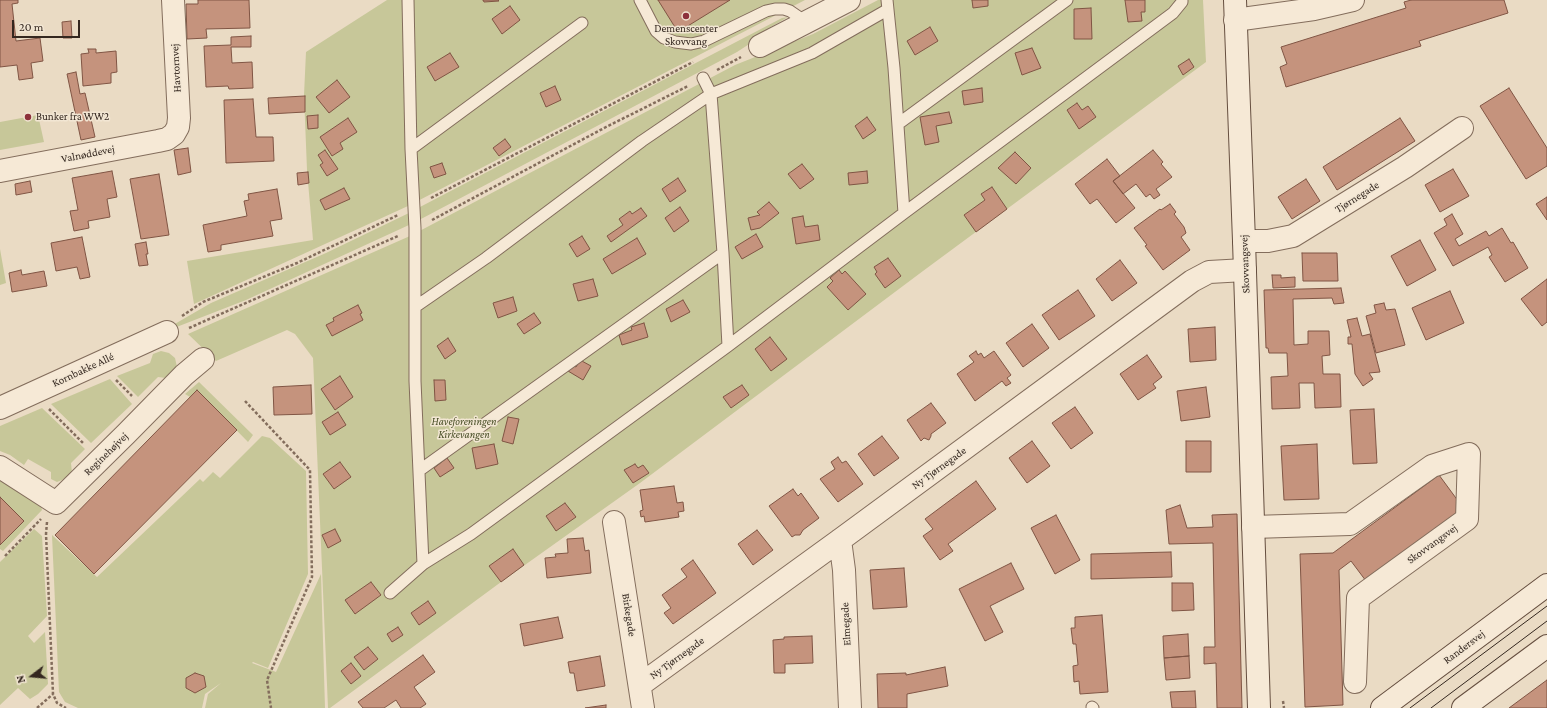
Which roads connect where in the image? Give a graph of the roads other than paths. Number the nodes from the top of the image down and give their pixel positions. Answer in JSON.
{"nodes":[{"id":1,"x":173,"y":0,"type":"edge"},
{"id":2,"x":408,"y":0,"type":"edge"},
{"id":3,"x":640,"y":0,"type":"edge"},
{"id":4,"x":849,"y":0,"type":"edge"},
{"id":5,"x":1067,"y":0,"type":"edge"},
{"id":6,"x":1182,"y":0,"type":"edge"},
{"id":7,"x":1353,"y":0,"type":"edge"},
{"id":8,"x":887,"y":5,"type":"edge"},
{"id":9,"x":1235,"y":10,"type":"edge"},
{"id":10,"x":806,"y":22,"type":"junction"},
{"id":11,"x":582,"y":23,"type":"dead end"},
{"id":12,"x":760,"y":46,"type":"road end"},
{"id":13,"x":703,"y":78,"type":"road end"},
{"id":14,"x":711,"y":94,"type":"junction"},
{"id":15,"x":898,"y":124,"type":"junction"},
{"id":16,"x":1462,"y":128,"type":"dead end"},
{"id":17,"x":174,"y":134,"type":"joint"},
{"id":18,"x":411,"y":149,"type":"junction"},
{"id":19,"x":0,"y":171,"type":"edge"},
{"id":20,"x":904,"y":213,"type":"junction"},
{"id":21,"x":1244,"y":241,"type":"junction"},
{"id":22,"x":723,"y":253,"type":"junction"},
{"id":23,"x":1245,"y":270,"type":"junction"},
{"id":24,"x":415,"y":306,"type":"junction"},
{"id":25,"x":167,"y":332,"type":"road end"},
{"id":26,"x":728,"y":346,"type":"junction"},
{"id":27,"x":203,"y":359,"type":"dead end"},
{"id":28,"x":0,"y":408,"type":"edge"},
{"id":29,"x":0,"y":467,"type":"edge"},
{"id":30,"x":420,"y":470,"type":"junction"},
{"id":31,"x":614,"y":522,"type":"dead end"},
{"id":32,"x":1253,"y":527,"type":"junction"},
{"id":33,"x":840,"y":540,"type":"junction"},
{"id":34,"x":423,"y":564,"type":"junction"},
{"id":35,"x":1547,"y":585,"type":"edge"},
{"id":36,"x":390,"y":593,"type":"dead end"},
{"id":37,"x":1547,"y":646,"type":"edge"},
{"id":38,"x":1355,"y":682,"type":"dead end"},
{"id":39,"x":640,"y":685,"type":"junction"},
{"id":40,"x":643,"y":708,"type":"edge"},
{"id":41,"x":850,"y":708,"type":"edge"},
{"id":42,"x":1259,"y":708,"type":"edge"},
{"id":43,"x":1382,"y":708,"type":"edge"},
{"id":44,"x":1463,"y":708,"type":"edge"}],
"edges":[{"from":1,"to":17,"type":"street","name":"Havtornvej"},
{"from":2,"to":18,"type":"lane"},
{"from":3,"to":10,"type":"lane"},
{"from":4,"to":10,"type":"street"},
{"from":5,"to":15,"type":"lane"},
{"from":6,"to":20,"type":"lane"},
{"from":7,"to":9,"type":"street"},
{"from":8,"to":14,"type":"lane"},
{"from":8,"to":15,"type":"lane"},
{"from":9,"to":21,"type":"street","name":"Skovvangsvej"},
{"from":10,"to":12,"type":"street"},
{"from":11,"to":18,"type":"lane"},
{"from":13,"to":14,"type":"lane"},
{"from":14,"to":22,"type":"lane"},
{"from":14,"to":24,"type":"lane"},
{"from":15,"to":20,"type":"lane"},
{"from":16,"to":21,"type":"street","name":"Tjørnegade"},
{"from":17,"to":19,"type":"street","name":"Valnøddevej"},
{"from":18,"to":24,"type":"lane"},
{"from":20,"to":26,"type":"lane"},
{"from":21,"to":23,"type":"street","name":"Skovvangsvej"},
{"from":22,"to":26,"type":"lane"},
{"from":22,"to":30,"type":"lane"},
{"from":23,"to":32,"type":"street","name":"Skovvangsvej"},
{"from":23,"to":33,"type":"street","name":"Ny Tjørnegade"},
{"from":24,"to":30,"type":"lane"},
{"from":25,"to":28,"type":"street","name":"Kornbakke Allé"},
{"from":26,"to":34,"type":"lane"},
{"from":27,"to":29,"type":"street","name":"Reginehøjvej"},
{"from":30,"to":34,"type":"lane"},
{"from":31,"to":39,"type":"street","name":"Birkegade"},
{"from":32,"to":38,"type":"street","name":"Skovvangsvej"},
{"from":32,"to":42,"type":"street","name":"Skovvangsvej"},
{"from":33,"to":39,"type":"street","name":"Ny Tjørnegade"},
{"from":33,"to":41,"type":"street","name":"Elmegade"},
{"from":34,"to":36,"type":"lane"},
{"from":35,"to":43,"type":"street","name":"Randersvej"},
{"from":37,"to":44,"type":"street"},
{"from":39,"to":40,"type":"street","name":"Birkegade"}]}
